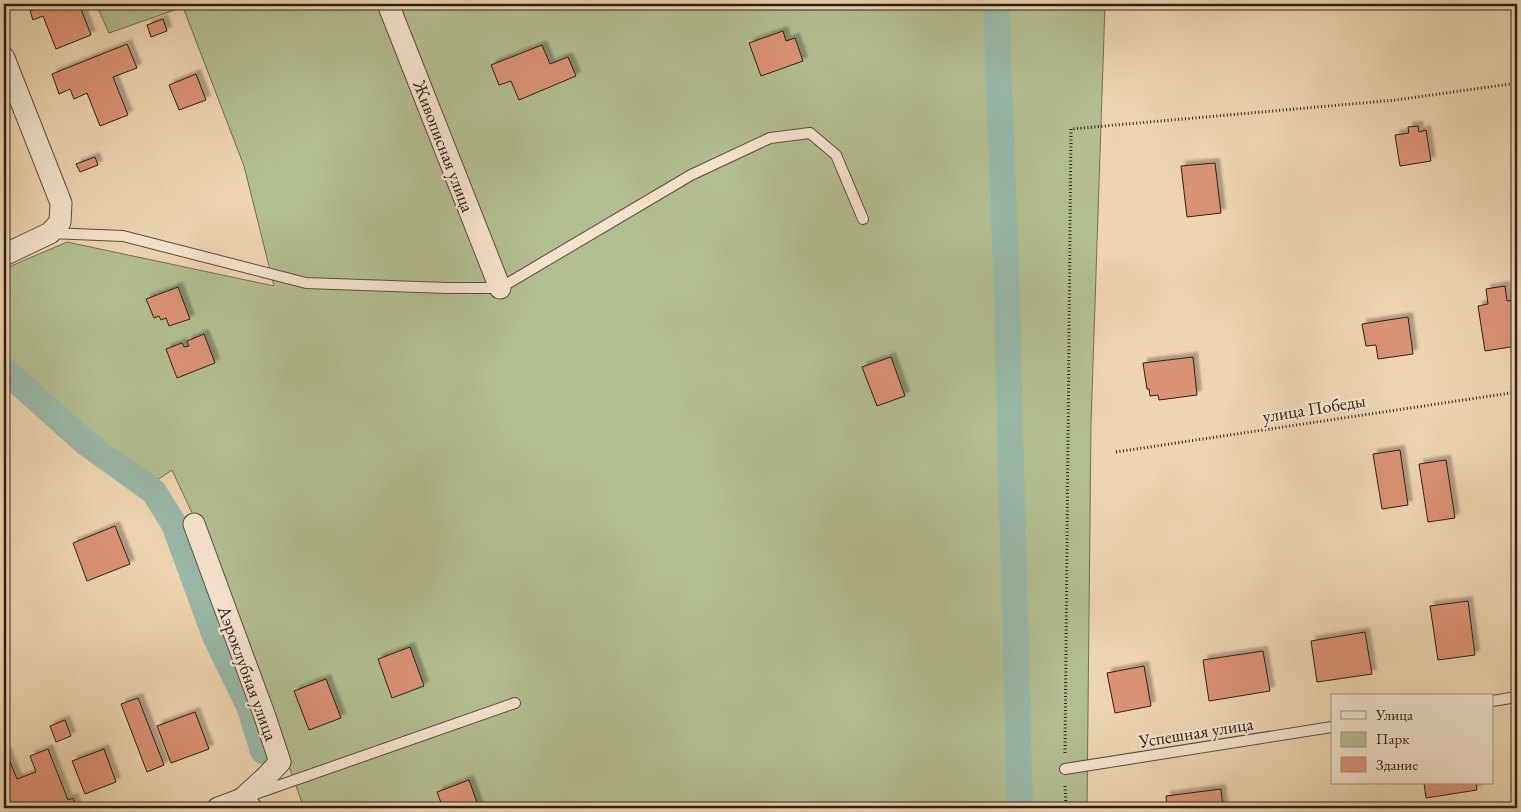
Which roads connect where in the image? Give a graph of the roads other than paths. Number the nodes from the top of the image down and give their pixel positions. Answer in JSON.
{"nodes":[{"id":1,"x":388,"y":4,"type":"edge"},
{"id":2,"x":4,"y":58,"type":"edge"},
{"id":3,"x":863,"y":219,"type":"dead end"},
{"id":4,"x":50,"y":233,"type":"junction"},
{"id":5,"x":4,"y":255,"type":"edge"},
{"id":6,"x":500,"y":288,"type":"junction"},
{"id":7,"x":194,"y":524,"type":"dead end"},
{"id":8,"x":1517,"y":697,"type":"edge"},
{"id":9,"x":1494,"y":701,"type":"edge"},
{"id":10,"x":515,"y":703,"type":"dead end"},
{"id":11,"x":1331,"y":727,"type":"edge"},
{"id":12,"x":1065,"y":769,"type":"road end"},
{"id":13,"x":247,"y":804,"type":"edge"},
{"id":14,"x":218,"y":808,"type":"edge"}],
"edges":[{"from":1,"to":6,"type":"street","name":"Живописная улица"},
{"from":2,"to":4,"type":"street"},
{"from":3,"to":6,"type":"lane"},
{"from":4,"to":5,"type":"street"},
{"from":4,"to":6,"type":"lane"},
{"from":7,"to":13,"type":"street","name":"Аэроклубная улица"},
{"from":8,"to":9,"type":"lane"},
{"from":10,"to":13,"type":"lane"},
{"from":11,"to":12,"type":"lane","name":"Успешная улица"},
{"from":13,"to":14,"type":"street"}]}
